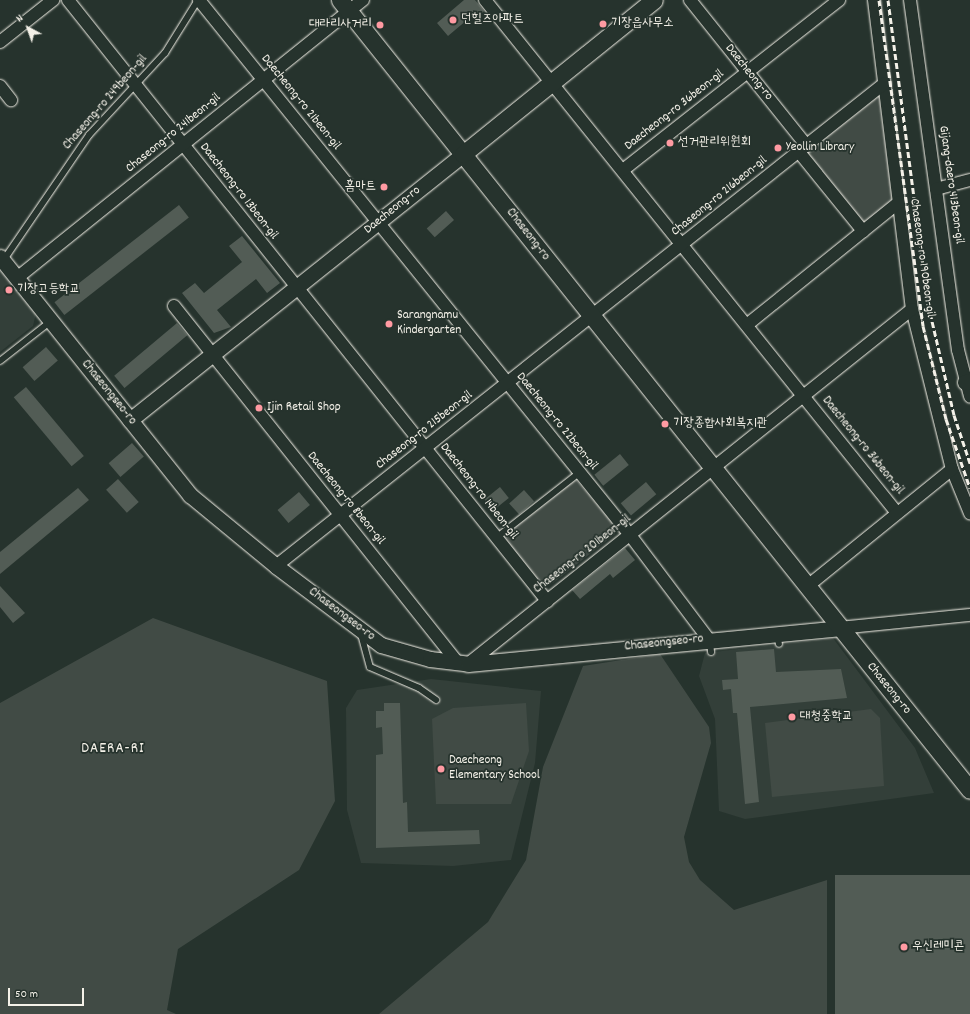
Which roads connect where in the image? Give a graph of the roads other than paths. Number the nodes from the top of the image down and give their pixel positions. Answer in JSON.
{"nodes":[{"id":1,"x":53,"y":0,"type":"edge"},
{"id":2,"x":68,"y":0,"type":"edge"},
{"id":3,"x":198,"y":0,"type":"edge"},
{"id":4,"x":363,"y":0,"type":"edge"},
{"id":5,"x":654,"y":0,"type":"edge"},
{"id":6,"x":690,"y":0,"type":"edge"},
{"id":7,"x":839,"y":0,"type":"edge"},
{"id":8,"x":874,"y":0,"type":"edge"},
{"id":9,"x":910,"y":0,"type":"edge"},
{"id":10,"x":491,"y":2,"type":"edge"},
{"id":11,"x":345,"y":6,"type":"edge"},
{"id":12,"x":0,"y":42,"type":"edge"},
{"id":13,"x":747,"y":71,"type":"junction"},
{"id":14,"x":264,"y":80,"type":"junction"},
{"id":15,"x":552,"y":82,"type":"junction"},
{"id":16,"x":885,"y":83,"type":"junction"},
{"id":17,"x":136,"y":85,"type":"junction"},
{"id":18,"x":0,"y":86,"type":"edge"},
{"id":19,"x":11,"y":100,"type":"dead end"},
{"id":20,"x":183,"y":145,"type":"junction"},
{"id":21,"x":803,"y":149,"type":"junction"},
{"id":22,"x":463,"y":154,"type":"junction"},
{"id":23,"x":623,"y":170,"type":"junction"},
{"id":24,"x":970,"y":180,"type":"edge"},
{"id":25,"x":936,"y":189,"type":"junction"},
{"id":26,"x":899,"y":202,"type":"junction"},
{"id":27,"x":378,"y":224,"type":"junction"},
{"id":28,"x":863,"y":231,"type":"junction"},
{"id":29,"x":683,"y":244,"type":"junction"},
{"id":30,"x":2,"y":259,"type":"edge"},
{"id":31,"x":17,"y":278,"type":"junction"},
{"id":32,"x":297,"y":288,"type":"junction"},
{"id":33,"x":174,"y":306,"type":"dead end"},
{"id":34,"x":912,"y":309,"type":"junction"},
{"id":35,"x":592,"y":317,"type":"junction"},
{"id":36,"x":50,"y":321,"type":"junction"},
{"id":37,"x":748,"y":324,"type":"junction"},
{"id":38,"x":212,"y":356,"type":"junction"},
{"id":39,"x":0,"y":361,"type":"edge"},
{"id":40,"x":968,"y":381,"type":"edge"},
{"id":41,"x":507,"y":384,"type":"junction"},
{"id":42,"x":805,"y":396,"type":"junction"},
{"id":43,"x":970,"y":396,"type":"edge"},
{"id":44,"x":130,"y":420,"type":"junction"},
{"id":45,"x":426,"y":448,"type":"junction"},
{"id":46,"x":715,"y":468,"type":"junction"},
{"id":47,"x":952,"y":469,"type":"junction"},
{"id":48,"x":579,"y":473,"type":"junction"},
{"id":49,"x":897,"y":513,"type":"junction"},
{"id":50,"x":970,"y":513,"type":"edge"},
{"id":51,"x":340,"y":516,"type":"junction"},
{"id":52,"x":630,"y":536,"type":"junction"},
{"id":53,"x":496,"y":538,"type":"junction"},
{"id":54,"x":276,"y":566,"type":"junction"},
{"id":55,"x":809,"y":585,"type":"junction"},
{"id":56,"x":547,"y":601,"type":"junction"},
{"id":57,"x":970,"y":615,"type":"edge"},
{"id":58,"x":839,"y":628,"type":"junction"},
{"id":59,"x":361,"y":632,"type":"junction"},
{"id":60,"x":710,"y":646,"type":"junction"},
{"id":61,"x":462,"y":662,"type":"junction"},
{"id":62,"x":436,"y":700,"type":"dead end"},
{"id":63,"x":970,"y":790,"type":"edge"}],
"edges":[{"from":1,"to":12,"type":"street"},
{"from":2,"to":17,"type":"street","name":"Daecheong-ro 13beon-gil"},
{"from":3,"to":14,"type":"street","name":"Daecheong-ro 21beon-gil"},
{"from":3,"to":17,"type":"lane","name":"Chaseong-ro 249beon-gil"},
{"from":4,"to":11,"type":"street","name":"Chaseong-ro 241beon-gil"},
{"from":5,"to":15,"type":"main road","name":"Daecheong-ro"},
{"from":6,"to":13,"type":"street","name":"Daecheong-ro"},
{"from":7,"to":13,"type":"street","name":"Daecheong-ro 36beon-gil"},
{"from":8,"to":16,"type":"street","name":"Chaseong-ro 190beon-gil"},
{"from":9,"to":25,"type":"street","name":"Gijang-daero 413beon-gil"},
{"from":10,"to":15,"type":"street","name":"Daecheong-ro 36beon-gil"},
{"from":11,"to":14,"type":"street","name":"Chaseong-ro 241beon-gil"},
{"from":11,"to":22,"type":"main road","name":"Chaseong-ro"},
{"from":13,"to":21,"type":"street","name":"Daecheong-ro"},
{"from":13,"to":23,"type":"street","name":"Daecheong-ro 36beon-gil"},
{"from":14,"to":20,"type":"street","name":"Chaseong-ro 241beon-gil"},
{"from":14,"to":27,"type":"street","name":"Daecheong-ro 21beon-gil"},
{"from":15,"to":22,"type":"main road","name":"Daecheong-ro"},
{"from":15,"to":23,"type":"street","name":"Daecheong-ro 36beon-gil"},
{"from":16,"to":21,"type":"street","name":"Chaseong-ro 216beon-gil"},
{"from":16,"to":26,"type":"street","name":"Chaseong-ro 190beon-gil"},
{"from":17,"to":20,"type":"street","name":"Daecheong-ro 13beon-gil"},
{"from":17,"to":30,"type":"lane","name":"Chaseong-ro 249beon-gil"},
{"from":18,"to":19,"type":"street"},
{"from":20,"to":31,"type":"street","name":"Chaseong-ro 241beon-gil"},
{"from":20,"to":32,"type":"street","name":"Daecheong-ro 13beon-gil"},
{"from":21,"to":28,"type":"street","name":"Daecheong-ro"},
{"from":21,"to":29,"type":"street","name":"Chaseong-ro 216beon-gil"},
{"from":22,"to":27,"type":"street","name":"Daecheong-ro"},
{"from":22,"to":35,"type":"main road","name":"Chaseong-ro"},
{"from":23,"to":29,"type":"street","name":"Daecheong-ro 36beon-gil"},
{"from":24,"to":25,"type":"street"},
{"from":25,"to":40,"type":"street","name":"Gijang-daero 413beon-gil"},
{"from":26,"to":28,"type":"street"},
{"from":26,"to":34,"type":"street","name":"Chaseong-ro 190beon-gil"},
{"from":27,"to":32,"type":"street","name":"Daecheong-ro"},
{"from":27,"to":41,"type":"street","name":"Daecheong-ro 22beon-gil"},
{"from":28,"to":37,"type":"street"},
{"from":29,"to":35,"type":"street","name":"Chaseong-ro 216beon-gil"},
{"from":29,"to":37,"type":"street","name":"Daecheong-ro 36beon-gil"},
{"from":30,"to":31,"type":"street","name":"Chaseongseo-ro"},
{"from":31,"to":36,"type":"street","name":"Chaseongseo-ro"},
{"from":32,"to":38,"type":"street","name":"Daecheong-ro"},
{"from":32,"to":45,"type":"street","name":"Daecheong-ro 14beon-gil"},
{"from":33,"to":38,"type":"street","name":"Daecheong-ro 8beon-gil"},
{"from":34,"to":42,"type":"street","name":"Daecheong-ro 36beon-gil"},
{"from":34,"to":47,"type":"street","name":"Chaseong-ro 190beon-gil"},
{"from":35,"to":41,"type":"street","name":"Chaseong-ro 215beon-gil"},
{"from":35,"to":46,"type":"main road","name":"Chaseong-ro"},
{"from":36,"to":39,"type":"lane"},
{"from":36,"to":44,"type":"street","name":"Chaseongseo-ro"},
{"from":37,"to":42,"type":"street","name":"Daecheong-ro 36beon-gil"},
{"from":38,"to":44,"type":"street","name":"Daecheong-ro"},
{"from":38,"to":51,"type":"street","name":"Daecheong-ro 8beon-gil"},
{"from":40,"to":43,"type":"street","name":"Gijang-daero 413beon-gil"},
{"from":41,"to":45,"type":"street","name":"Chaseong-ro 215beon-gil"},
{"from":41,"to":48,"type":"street","name":"Daecheong-ro 22beon-gil"},
{"from":42,"to":46,"type":"street"},
{"from":42,"to":49,"type":"street","name":"Daecheong-ro 36beon-gil"},
{"from":44,"to":54,"type":"street","name":"Chaseongseo-ro"},
{"from":45,"to":51,"type":"street","name":"Chaseong-ro 215beon-gil"},
{"from":45,"to":53,"type":"street","name":"Daecheong-ro 14beon-gil"},
{"from":46,"to":52,"type":"street","name":"Chaseong-ro 201beon-gil"},
{"from":46,"to":55,"type":"main road","name":"Chaseong-ro"},
{"from":47,"to":49,"type":"street"},
{"from":47,"to":50,"type":"street","name":"Chaseong-ro 190beon-gil"},
{"from":48,"to":52,"type":"street","name":"Daecheong-ro 22beon-gil"},
{"from":48,"to":53,"type":"lane"},
{"from":49,"to":55,"type":"street"},
{"from":51,"to":54,"type":"street","name":"Chaseong-ro 215beon-gil"},
{"from":51,"to":61,"type":"street","name":"Daecheong-ro 8beon-gil"},
{"from":52,"to":56,"type":"street","name":"Chaseong-ro 201beon-gil"},
{"from":52,"to":60,"type":"street","name":"Daecheong-ro 22beon-gil"},
{"from":53,"to":56,"type":"street","name":"Daecheong-ro 14beon-gil"},
{"from":54,"to":59,"type":"street","name":"Chaseongseo-ro"},
{"from":55,"to":58,"type":"main road","name":"Chaseong-ro"},
{"from":56,"to":61,"type":"street","name":"Chaseong-ro 201beon-gil"},
{"from":57,"to":58,"type":"street"},
{"from":58,"to":60,"type":"street","name":"Chaseongseo-ro"},
{"from":58,"to":63,"type":"main road","name":"Chaseong-ro"},
{"from":59,"to":61,"type":"street","name":"Chaseongseo-ro"},
{"from":59,"to":62,"type":"lane"},
{"from":60,"to":61,"type":"street","name":"Chaseongseo-ro"}]}
